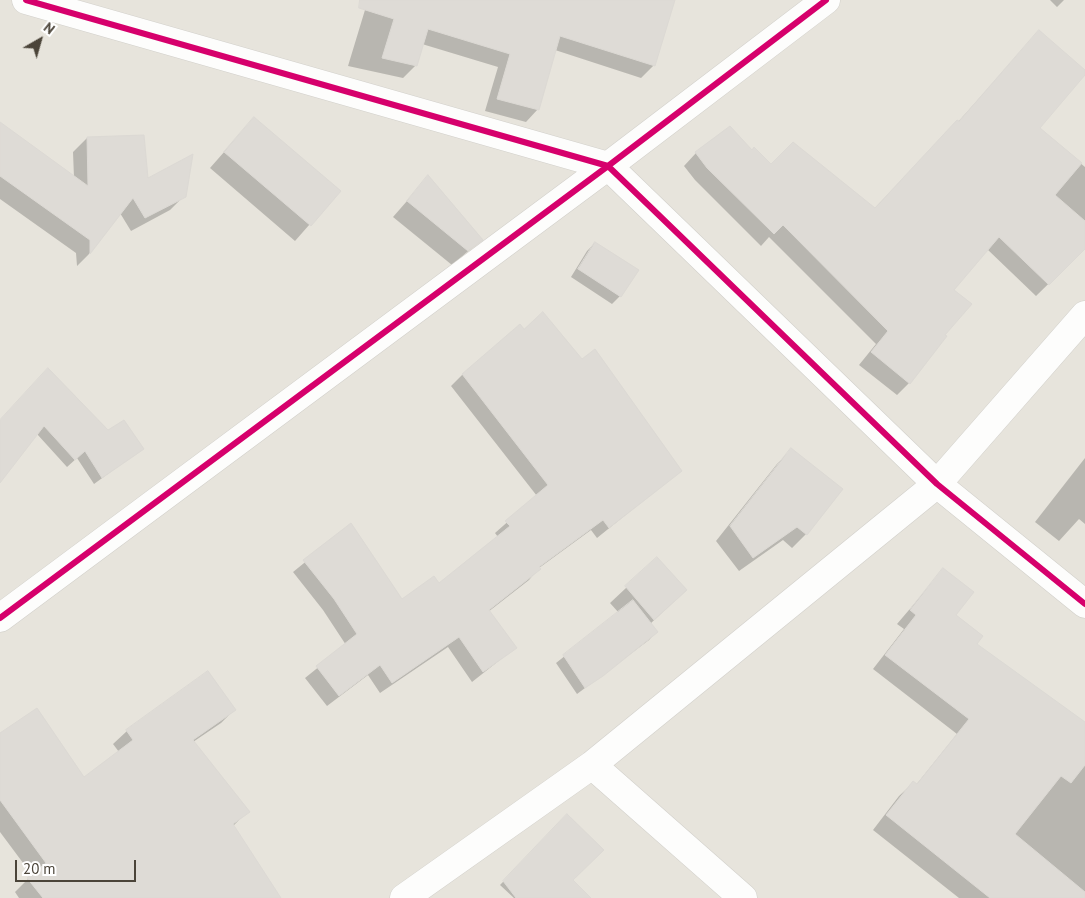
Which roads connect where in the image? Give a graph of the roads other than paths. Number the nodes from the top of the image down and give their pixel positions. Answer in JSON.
{"nodes":[{"id":1,"x":26,"y":0,"type":"edge"},
{"id":2,"x":826,"y":0,"type":"edge"},
{"id":3,"x":608,"y":166,"type":"junction"},
{"id":4,"x":1085,"y":316,"type":"edge"},
{"id":5,"x":937,"y":484,"type":"junction"},
{"id":6,"x":1085,"y":604,"type":"edge"},
{"id":7,"x":0,"y":618,"type":"edge"},
{"id":8,"x":592,"y":765,"type":"junction"},
{"id":9,"x":404,"y":898,"type":"edge"},
{"id":10,"x":743,"y":898,"type":"edge"}],
"edges":[{"from":1,"to":3,"type":"street"},
{"from":2,"to":3,"type":"street"},
{"from":3,"to":5,"type":"street"},
{"from":3,"to":7,"type":"street"},
{"from":4,"to":5,"type":"street"},
{"from":5,"to":6,"type":"street"},
{"from":5,"to":8,"type":"street"},
{"from":8,"to":9,"type":"street"},
{"from":8,"to":10,"type":"street"}]}
